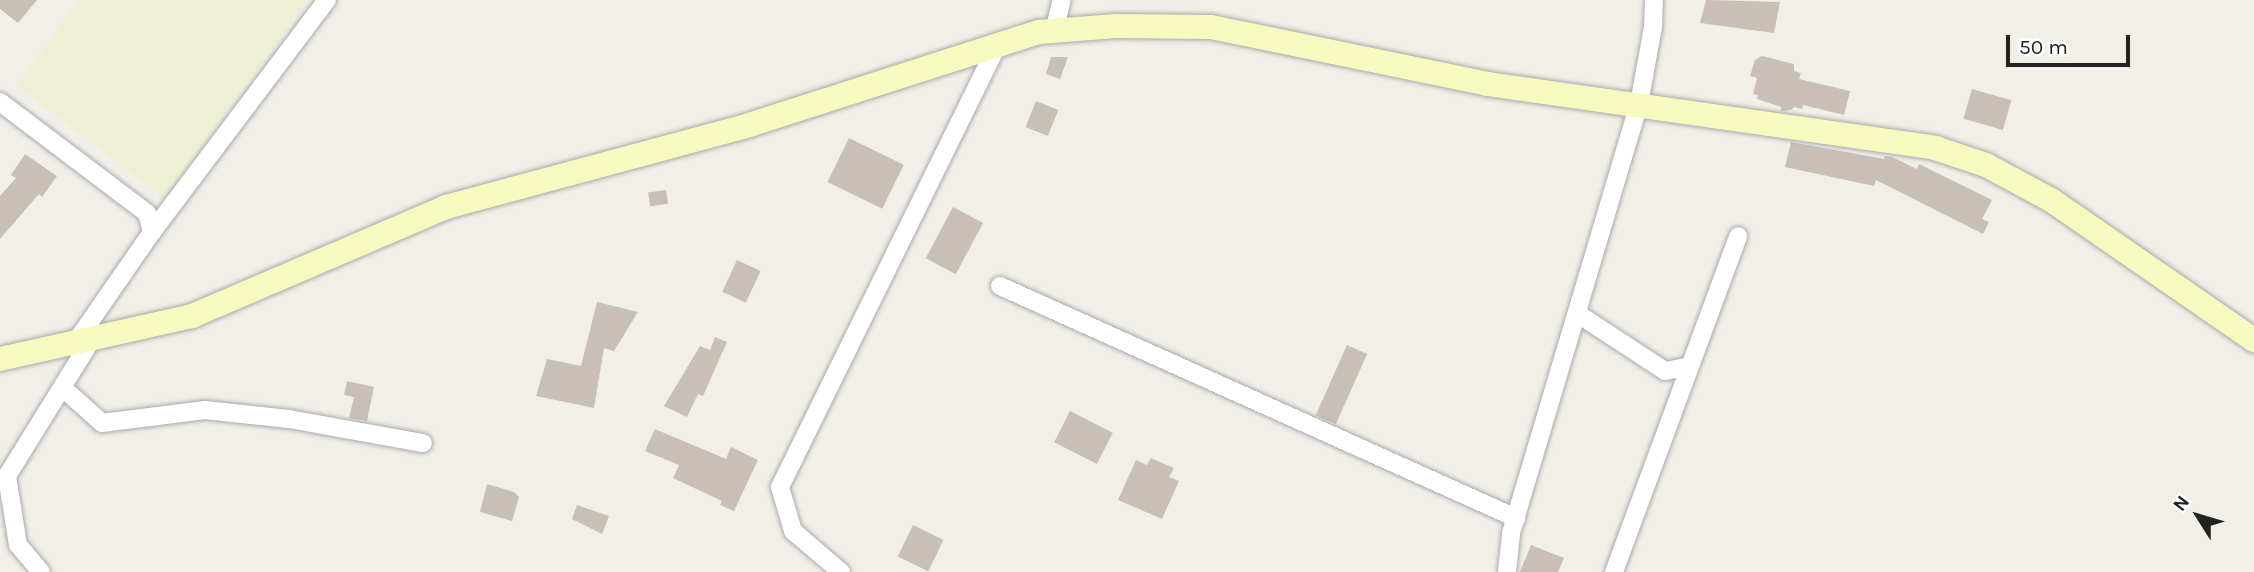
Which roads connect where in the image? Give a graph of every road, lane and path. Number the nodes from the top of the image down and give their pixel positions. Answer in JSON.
{"nodes":[{"id":1,"x":327,"y":0,"type":"edge"},
{"id":2,"x":1062,"y":0,"type":"edge"},
{"id":3,"x":1654,"y":0,"type":"edge"},
{"id":4,"x":1054,"y":31,"type":"junction"},
{"id":5,"x":997,"y":46,"type":"junction"},
{"id":6,"x":0,"y":102,"type":"edge"},
{"id":7,"x":1639,"y":104,"type":"junction"},
{"id":8,"x":152,"y":232,"type":"junction"},
{"id":9,"x":1738,"y":236,"type":"dead end"},
{"id":10,"x":1000,"y":286,"type":"dead end"},
{"id":11,"x":1578,"y":314,"type":"junction"},
{"id":12,"x":84,"y":341,"type":"junction"},
{"id":13,"x":2254,"y":341,"type":"edge"},
{"id":14,"x":0,"y":359,"type":"edge"},
{"id":15,"x":1690,"y":366,"type":"junction"},
{"id":16,"x":63,"y":388,"type":"junction"},
{"id":17,"x":423,"y":443,"type":"dead end"},
{"id":18,"x":1516,"y":518,"type":"junction"},
{"id":19,"x":41,"y":572,"type":"edge"},
{"id":20,"x":841,"y":572,"type":"edge"},
{"id":21,"x":1507,"y":572,"type":"edge"},
{"id":22,"x":1614,"y":572,"type":"edge"}],
"edges":[{"from":1,"to":8,"type":"street"},
{"from":2,"to":4,"type":"street"},
{"from":3,"to":7,"type":"street"},
{"from":4,"to":5,"type":"street"},
{"from":4,"to":7,"type":"street"},
{"from":5,"to":12,"type":"street"},
{"from":5,"to":20,"type":"street"},
{"from":6,"to":8,"type":"street"},
{"from":7,"to":11,"type":"street"},
{"from":7,"to":13,"type":"street"},
{"from":8,"to":12,"type":"street"},
{"from":9,"to":15,"type":"street"},
{"from":10,"to":18,"type":"street"},
{"from":11,"to":15,"type":"street"},
{"from":11,"to":18,"type":"street"},
{"from":12,"to":14,"type":"street"},
{"from":12,"to":16,"type":"street"},
{"from":15,"to":22,"type":"street"},
{"from":16,"to":17,"type":"street"},
{"from":16,"to":19,"type":"street"},
{"from":18,"to":21,"type":"street"}]}
